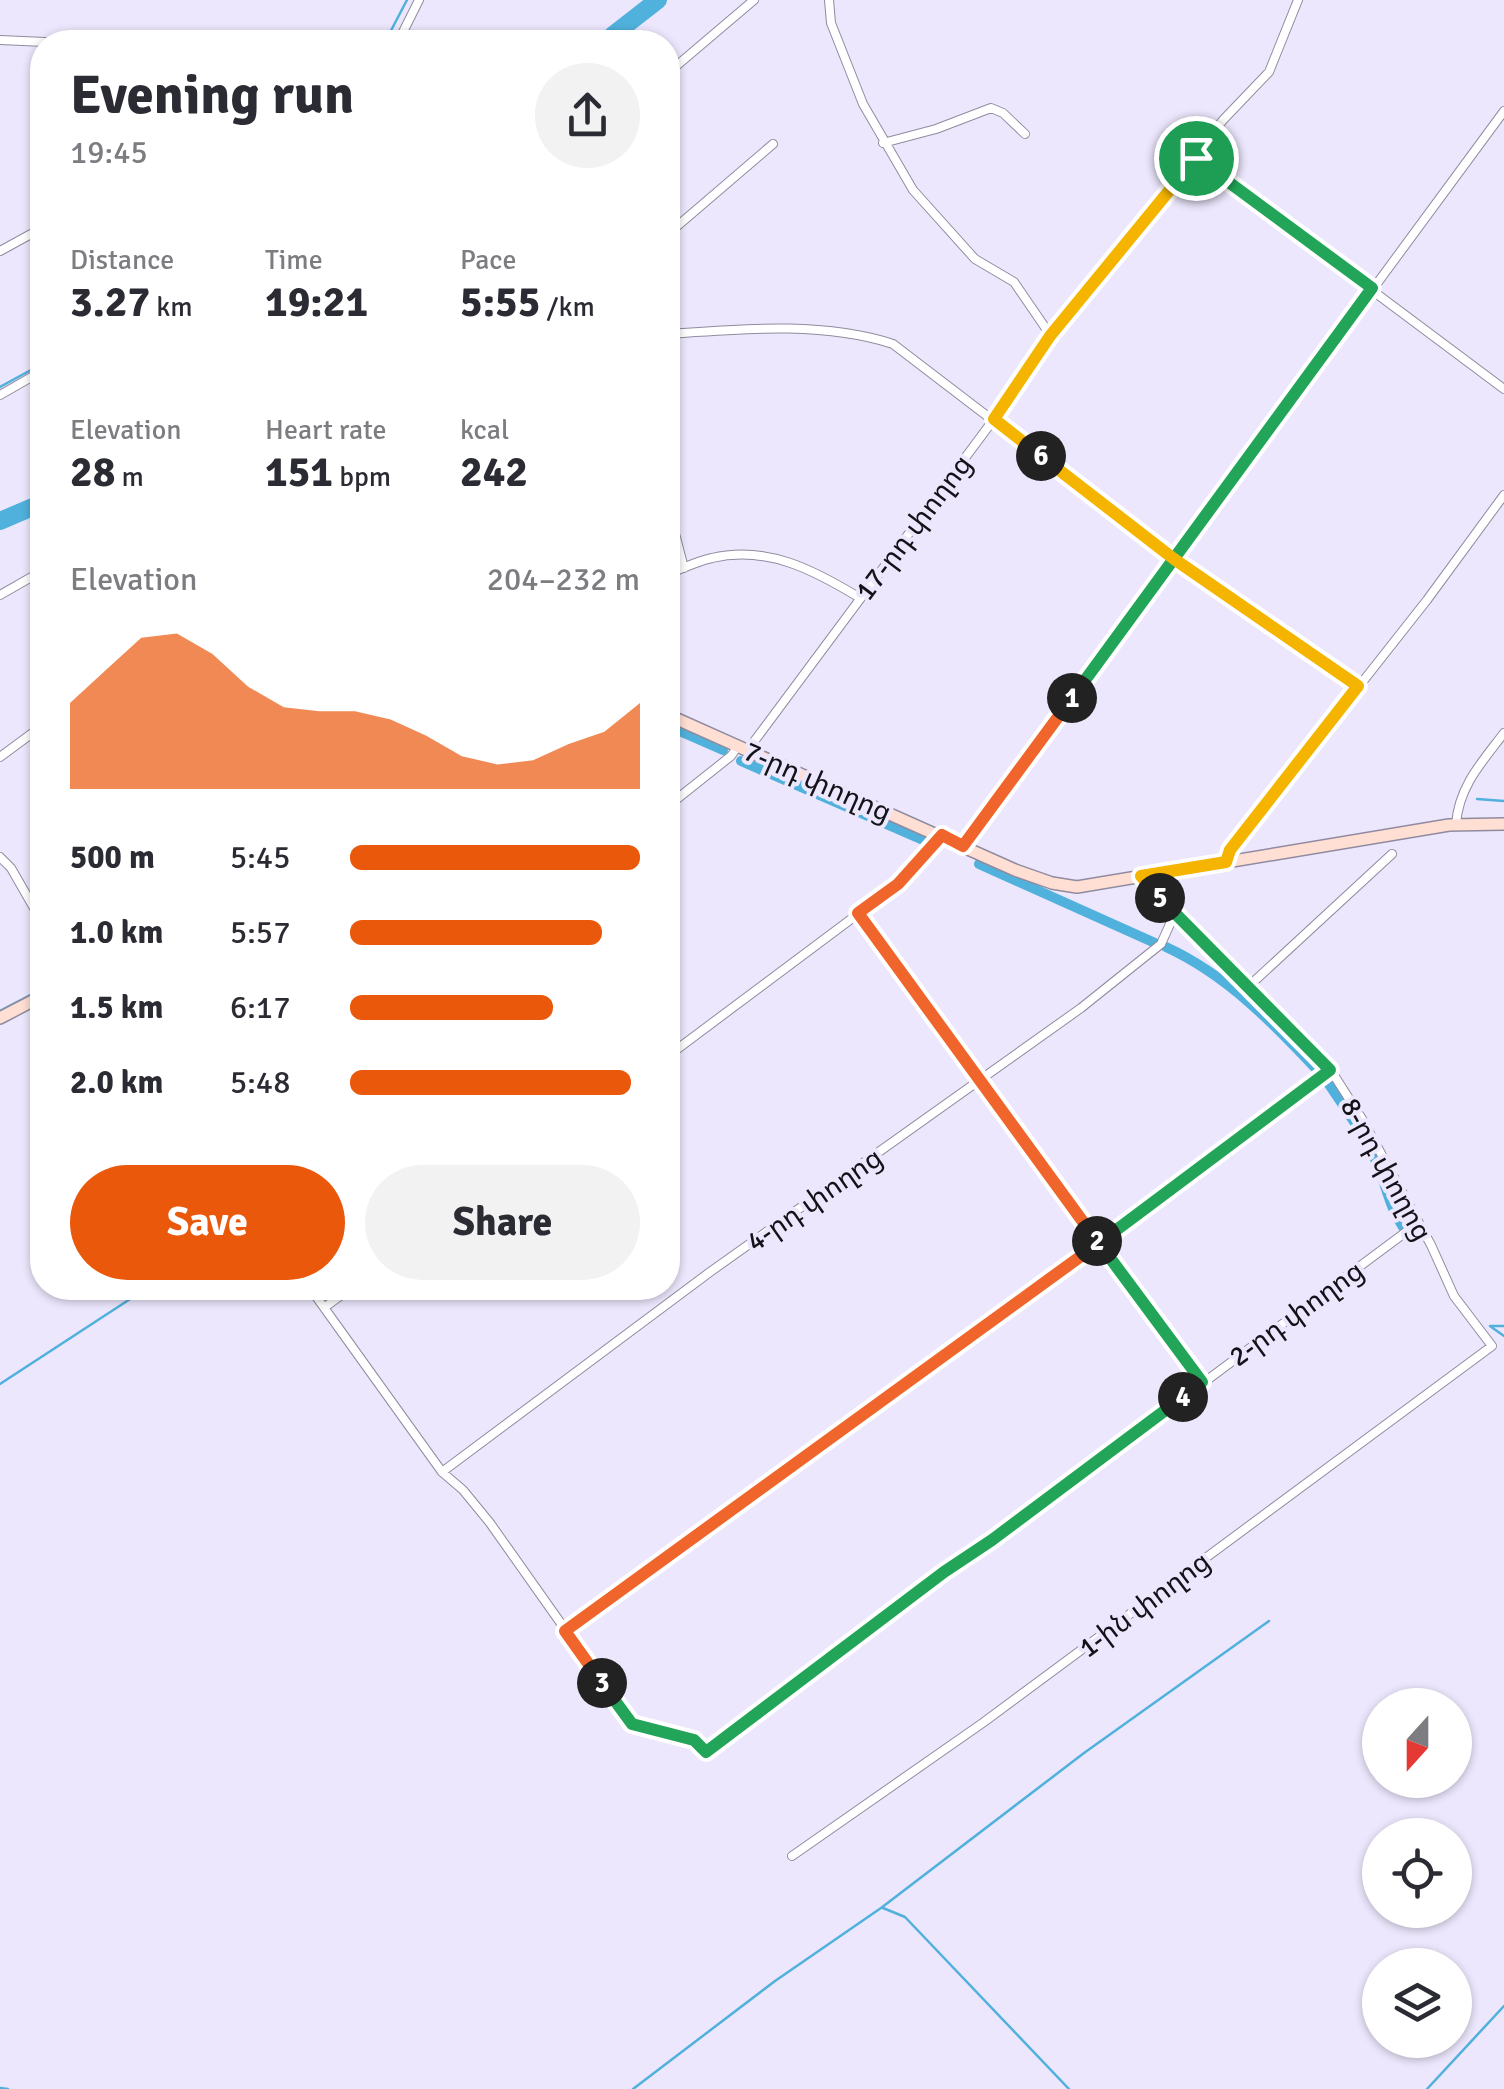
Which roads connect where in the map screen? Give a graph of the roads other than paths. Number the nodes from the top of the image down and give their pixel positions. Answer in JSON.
{"nodes":[{"id":1,"x":420,"y":0,"type":"edge"},
{"id":2,"x":754,"y":0,"type":"edge"},
{"id":3,"x":829,"y":0,"type":"edge"},
{"id":4,"x":1298,"y":0,"type":"edge"},
{"id":5,"x":404,"y":30,"type":"edge"},
{"id":6,"x":0,"y":40,"type":"edge"},
{"id":7,"x":30,"y":41,"type":"edge"},
{"id":8,"x":680,"y":63,"type":"edge"},
{"id":9,"x":1504,"y":111,"type":"edge"},
{"id":10,"x":1024,"y":134,"type":"dead end"},
{"id":11,"x":883,"y":143,"type":"junction"},
{"id":12,"x":774,"y":144,"type":"dead end"},
{"id":13,"x":1196,"y":158,"type":"junction"},
{"id":14,"x":680,"y":224,"type":"edge"},
{"id":15,"x":30,"y":235,"type":"edge"},
{"id":16,"x":0,"y":252,"type":"edge"},
{"id":17,"x":1372,"y":288,"type":"junction"},
{"id":18,"x":680,"y":333,"type":"edge"},
{"id":19,"x":1050,"y":336,"type":"junction"},
{"id":20,"x":30,"y":378,"type":"edge"},
{"id":21,"x":1504,"y":389,"type":"edge"},
{"id":22,"x":0,"y":395,"type":"edge"},
{"id":23,"x":994,"y":419,"type":"junction"},
{"id":24,"x":1504,"y":495,"type":"edge"},
{"id":25,"x":680,"y":552,"type":"edge"},
{"id":26,"x":1174,"y":559,"type":"junction"},
{"id":27,"x":684,"y":568,"type":"junction"},
{"id":28,"x":680,"y":570,"type":"edge"},
{"id":29,"x":30,"y":578,"type":"edge"},
{"id":30,"x":0,"y":594,"type":"edge"},
{"id":31,"x":860,"y":598,"type":"junction"},
{"id":32,"x":1358,"y":686,"type":"junction"},
{"id":33,"x":680,"y":720,"type":"edge"},
{"id":34,"x":1504,"y":734,"type":"edge"},
{"id":35,"x":30,"y":735,"type":"edge"},
{"id":36,"x":743,"y":748,"type":"junction"},
{"id":37,"x":0,"y":758,"type":"edge"},
{"id":38,"x":680,"y":796,"type":"edge"},
{"id":39,"x":1456,"y":824,"type":"junction"},
{"id":40,"x":1504,"y":824,"type":"edge"},
{"id":41,"x":942,"y":835,"type":"junction"},
{"id":42,"x":963,"y":846,"type":"junction"},
{"id":43,"x":1392,"y":854,"type":"dead end"},
{"id":44,"x":0,"y":857,"type":"edge"},
{"id":45,"x":1226,"y":862,"type":"junction"},
{"id":46,"x":1141,"y":876,"type":"junction"},
{"id":47,"x":30,"y":902,"type":"edge"},
{"id":48,"x":858,"y":913,"type":"junction"},
{"id":49,"x":1174,"y":915,"type":"junction"},
{"id":50,"x":1250,"y":986,"type":"junction"},
{"id":51,"x":30,"y":1002,"type":"edge"},
{"id":52,"x":0,"y":1018,"type":"edge"},
{"id":53,"x":680,"y":1047,"type":"edge"},
{"id":54,"x":1330,"y":1070,"type":"junction"},
{"id":55,"x":979,"y":1080,"type":"junction"},
{"id":56,"x":1418,"y":1224,"type":"junction"},
{"id":57,"x":1099,"y":1243,"type":"junction"},
{"id":58,"x":680,"y":1294,"type":"edge"},
{"id":59,"x":319,"y":1300,"type":"edge"},
{"id":60,"x":334,"y":1300,"type":"edge"},
{"id":61,"x":672,"y":1300,"type":"edge"},
{"id":62,"x":324,"y":1307,"type":"junction"},
{"id":63,"x":1492,"y":1346,"type":"joint"},
{"id":64,"x":1202,"y":1382,"type":"junction"},
{"id":65,"x":442,"y":1472,"type":"junction"},
{"id":66,"x":565,"y":1631,"type":"junction"},
{"id":67,"x":792,"y":1856,"type":"dead end"}],
"edges":[{"from":1,"to":5,"type":"street"},
{"from":2,"to":8,"type":"street"},
{"from":3,"to":11,"type":"street"},
{"from":4,"to":13,"type":"street","name":"17-րդ փողոց"},
{"from":6,"to":7,"type":"street"},
{"from":9,"to":17,"type":"street"},
{"from":10,"to":11,"type":"street"},
{"from":11,"to":19,"type":"street"},
{"from":12,"to":14,"type":"street"},
{"from":13,"to":17,"type":"street"},
{"from":13,"to":19,"type":"street","name":"17-րդ փողոց"},
{"from":15,"to":16,"type":"street"},
{"from":17,"to":21,"type":"street"},
{"from":17,"to":26,"type":"street"},
{"from":18,"to":23,"type":"street"},
{"from":19,"to":23,"type":"street","name":"17-րդ փողոց"},
{"from":20,"to":22,"type":"street"},
{"from":23,"to":26,"type":"street"},
{"from":23,"to":31,"type":"street","name":"17-րդ փողոց"},
{"from":24,"to":32,"type":"street"},
{"from":25,"to":27,"type":"street"},
{"from":26,"to":32,"type":"street"},
{"from":26,"to":42,"type":"street"},
{"from":27,"to":28,"type":"street"},
{"from":27,"to":31,"type":"street"},
{"from":29,"to":30,"type":"street"},
{"from":31,"to":36,"type":"street","name":"17-րդ փողոց"},
{"from":32,"to":45,"type":"street"},
{"from":33,"to":36,"type":"main road","name":"7-րդ փողոց"},
{"from":34,"to":39,"type":"street"},
{"from":35,"to":37,"type":"street"},
{"from":36,"to":38,"type":"street","name":"17-րդ փողոց"},
{"from":36,"to":41,"type":"main road","name":"7-րդ փողոց"},
{"from":39,"to":40,"type":"main road","name":"7-րդ փողոց"},
{"from":39,"to":45,"type":"main road","name":"7-րդ փողոց"},
{"from":41,"to":42,"type":"main road","name":"7-րդ փողոց"},
{"from":41,"to":48,"type":"street"},
{"from":42,"to":46,"type":"main road","name":"7-րդ փողոց"},
{"from":43,"to":50,"type":"street"},
{"from":44,"to":47,"type":"street"},
{"from":45,"to":46,"type":"main road","name":"7-րդ փողոց"},
{"from":46,"to":49,"type":"street","name":"8-րդ փողոց"},
{"from":48,"to":53,"type":"street"},
{"from":48,"to":55,"type":"street"},
{"from":49,"to":50,"type":"street","name":"8-րդ փողոց"},
{"from":49,"to":55,"type":"street","name":"4-րդ փողոց"},
{"from":50,"to":54,"type":"street","name":"8-րդ փողոց"},
{"from":51,"to":52,"type":"main road"},
{"from":54,"to":56,"type":"street","name":"8-րդ փողոց"},
{"from":54,"to":57,"type":"street"},
{"from":55,"to":57,"type":"street"},
{"from":55,"to":58,"type":"street","name":"4-րդ փողոց"},
{"from":56,"to":63,"type":"street","name":"8-րդ փողոց"},
{"from":56,"to":64,"type":"street","name":"2-րդ փողոց"},
{"from":57,"to":64,"type":"street"},
{"from":57,"to":66,"type":"street"},
{"from":59,"to":62,"type":"street"},
{"from":60,"to":62,"type":"street"},
{"from":61,"to":65,"type":"street","name":"4-րդ փողոց"},
{"from":62,"to":65,"type":"street"},
{"from":63,"to":67,"type":"street","name":"1-ին փողոց"},
{"from":64,"to":66,"type":"street","name":"2-րդ փողոց"},
{"from":65,"to":66,"type":"street"}]}
